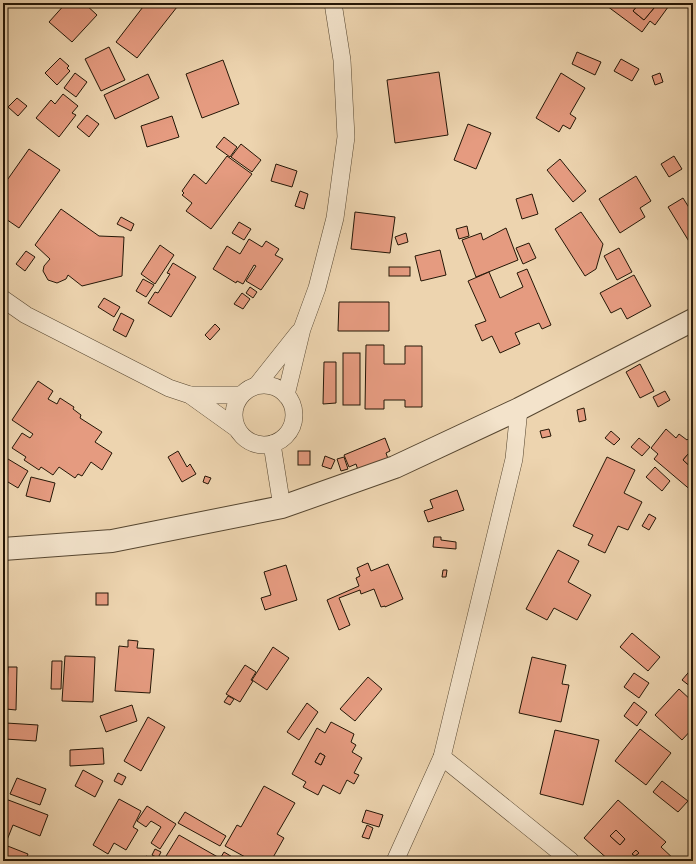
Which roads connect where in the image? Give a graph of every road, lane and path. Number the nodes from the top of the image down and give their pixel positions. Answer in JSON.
{"nodes":[{"id":1,"x":333,"y":3,"type":"edge"},
{"id":2,"x":3,"y":299,"type":"edge"},
{"id":3,"x":693,"y":320,"type":"edge"},
{"id":4,"x":302,"y":329,"type":"junction"},
{"id":5,"x":257,"y":385,"type":"junction"},
{"id":6,"x":190,"y":395,"type":"junction"},
{"id":7,"x":241,"y":395,"type":"junction"},
{"id":8,"x":286,"y":395,"type":"junction"},
{"id":9,"x":519,"y":409,"type":"junction"},
{"id":10,"x":236,"y":428,"type":"junction"},
{"id":11,"x":272,"y":444,"type":"junction"},
{"id":12,"x":282,"y":507,"type":"junction"},
{"id":13,"x":3,"y":549,"type":"edge"},
{"id":14,"x":442,"y":757,"type":"junction"},
{"id":15,"x":395,"y":861,"type":"edge"},
{"id":16,"x":571,"y":861,"type":"edge"}],
"edges":[{"from":1,"to":4,"type":"street"},
{"from":2,"to":6,"type":"street"},
{"from":3,"to":9,"type":"street"},
{"from":4,"to":5,"type":"street"},
{"from":4,"to":8,"type":"street"},
{"from":5,"to":7,"type":"street"},
{"from":5,"to":8,"type":"street"},
{"from":6,"to":7,"type":"street"},
{"from":6,"to":10,"type":"street"},
{"from":7,"to":10,"type":"street"},
{"from":8,"to":11,"type":"street"},
{"from":9,"to":12,"type":"street"},
{"from":9,"to":14,"type":"street"},
{"from":10,"to":11,"type":"street"},
{"from":11,"to":12,"type":"street"},
{"from":12,"to":13,"type":"street"},
{"from":14,"to":15,"type":"street"},
{"from":14,"to":16,"type":"street"}]}
